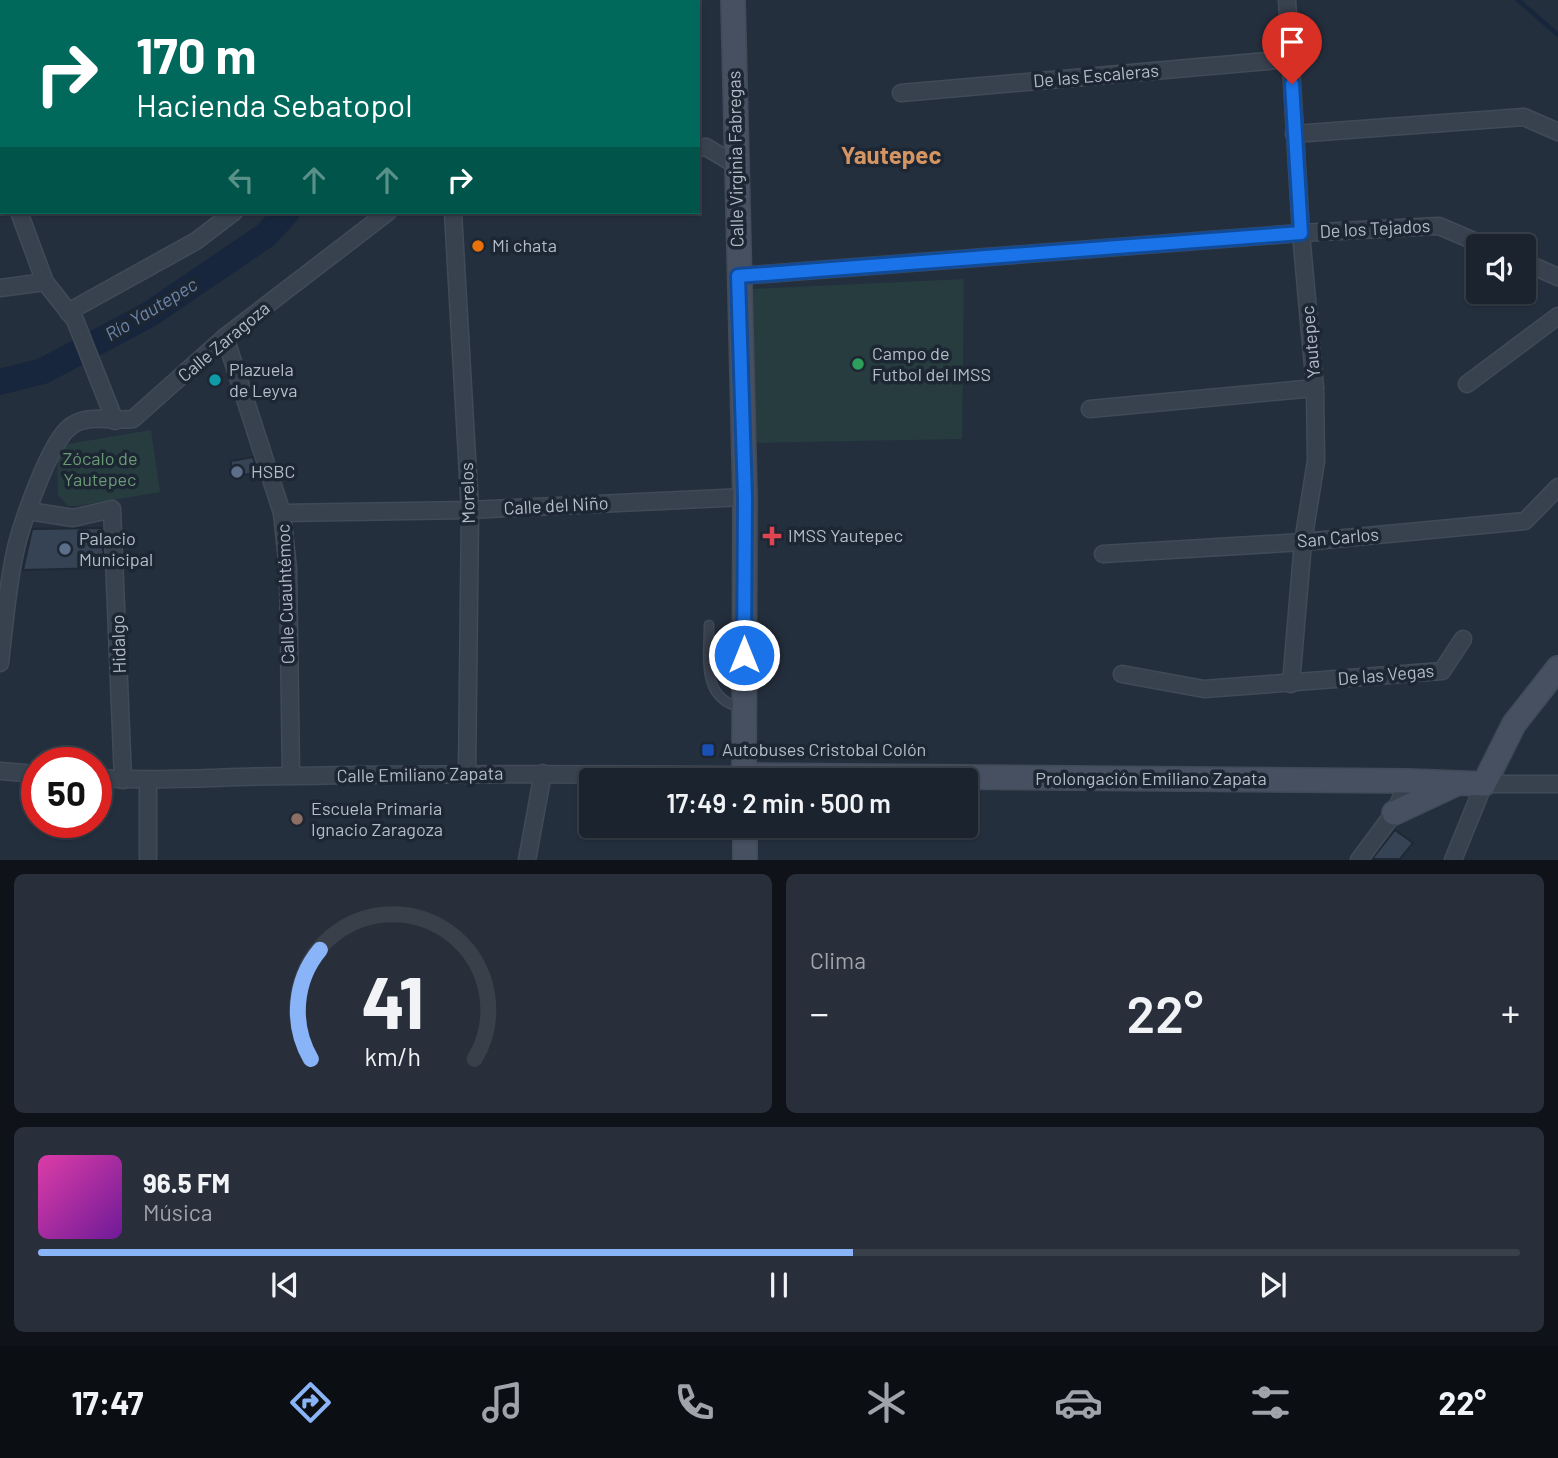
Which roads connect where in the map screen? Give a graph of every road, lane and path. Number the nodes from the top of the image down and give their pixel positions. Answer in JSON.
{"nodes":[{"id":1,"x":733,"y":0,"type":"edge"},
{"id":2,"x":1287,"y":0,"type":"edge"},
{"id":3,"x":1290,"y":59,"type":"junction"},
{"id":4,"x":901,"y":93,"type":"dead end"},
{"id":5,"x":736,"y":132,"type":"junction"},
{"id":6,"x":1558,"y":132,"type":"edge"},
{"id":7,"x":1294,"y":134,"type":"junction"},
{"id":8,"x":702,"y":147,"type":"edge"},
{"id":9,"x":736,"y":165,"type":"junction"},
{"id":10,"x":20,"y":214,"type":"edge"},
{"id":11,"x":231,"y":214,"type":"edge"},
{"id":12,"x":385,"y":214,"type":"edge"},
{"id":13,"x":453,"y":214,"type":"edge"},
{"id":14,"x":1301,"y":233,"type":"junction"},
{"id":15,"x":1466,"y":238,"type":"edge"},
{"id":16,"x":1536,"y":267,"type":"edge"},
{"id":17,"x":738,"y":276,"type":"junction"},
{"id":18,"x":1558,"y":277,"type":"edge"},
{"id":19,"x":44,"y":282,"type":"junction"},
{"id":20,"x":0,"y":288,"type":"edge"},
{"id":21,"x":72,"y":316,"type":"junction"},
{"id":22,"x":1558,"y":316,"type":"edge"},
{"id":23,"x":225,"y":337,"type":"junction"},
{"id":24,"x":1467,"y":384,"type":"dead end"},
{"id":25,"x":1315,"y":388,"type":"junction"},
{"id":26,"x":1090,"y":409,"type":"dead end"},
{"id":27,"x":115,"y":421,"type":"junction"},
{"id":28,"x":1558,"y":487,"type":"edge"},
{"id":29,"x":745,"y":497,"type":"junction"},
{"id":30,"x":470,"y":510,"type":"junction"},
{"id":31,"x":29,"y":511,"type":"junction"},
{"id":32,"x":282,"y":513,"type":"junction"},
{"id":33,"x":1303,"y":542,"type":"junction"},
{"id":34,"x":1103,"y":554,"type":"dead end"},
{"id":35,"x":709,"y":625,"type":"dead end"},
{"id":36,"x":1463,"y":639,"type":"dead end"},
{"id":37,"x":0,"y":663,"type":"edge"},
{"id":38,"x":1558,"y":667,"type":"edge"},
{"id":39,"x":1122,"y":674,"type":"dead end"},
{"id":40,"x":1291,"y":684,"type":"junction"},
{"id":41,"x":743,"y":708,"type":"junction"},
{"id":42,"x":744,"y":768,"type":"edge"},
{"id":43,"x":0,"y":771,"type":"edge"},
{"id":44,"x":21,"y":773,"type":"edge"},
{"id":45,"x":543,"y":773,"type":"junction"},
{"id":46,"x":579,"y":774,"type":"edge"},
{"id":47,"x":291,"y":775,"type":"junction"},
{"id":48,"x":467,"y":775,"type":"junction"},
{"id":49,"x":112,"y":779,"type":"edge"},
{"id":50,"x":978,"y":779,"type":"edge"},
{"id":51,"x":123,"y":780,"type":"junction"},
{"id":52,"x":148,"y":781,"type":"junction"},
{"id":53,"x":1409,"y":781,"type":"junction"},
{"id":54,"x":1459,"y":783,"type":"junction"},
{"id":55,"x":1484,"y":784,"type":"junction"},
{"id":56,"x":1558,"y":784,"type":"edge"},
{"id":57,"x":1394,"y":813,"type":"junction"},
{"id":58,"x":745,"y":838,"type":"edge"},
{"id":59,"x":148,"y":859,"type":"edge"},
{"id":60,"x":527,"y":859,"type":"edge"},
{"id":61,"x":745,"y":859,"type":"edge"},
{"id":62,"x":1359,"y":859,"type":"edge"},
{"id":63,"x":1453,"y":859,"type":"edge"}],
"edges":[{"from":1,"to":5,"type":"street","name":"Calle Virginia Fabregas"},
{"from":2,"to":3,"type":"street","name":"Yautepec"},
{"from":3,"to":4,"type":"street","name":"De las Escaleras"},
{"from":3,"to":7,"type":"street","name":"Yautepec"},
{"from":5,"to":8,"type":"street"},
{"from":5,"to":9,"type":"street","name":"Calle Virginia Fabregas"},
{"from":6,"to":7,"type":"street"},
{"from":7,"to":14,"type":"street","name":"Yautepec"},
{"from":8,"to":9,"type":"street"},
{"from":9,"to":17,"type":"street","name":"Calle Virginia Fabregas"},
{"from":10,"to":19,"type":"street"},
{"from":11,"to":21,"type":"street"},
{"from":12,"to":23,"type":"street","name":"Calle Zaragoza"},
{"from":13,"to":30,"type":"street","name":"Morelos"},
{"from":14,"to":15,"type":"street","name":"De los Tejados"},
{"from":14,"to":17,"type":"street","name":"De los Tejados"},
{"from":14,"to":25,"type":"street","name":"Yautepec"},
{"from":16,"to":18,"type":"street"},
{"from":17,"to":29,"type":"street","name":"Calle Virginia Fabregas"},
{"from":19,"to":20,"type":"street"},
{"from":19,"to":21,"type":"street"},
{"from":21,"to":27,"type":"street"},
{"from":22,"to":24,"type":"street"},
{"from":23,"to":27,"type":"street","name":"Calle Zaragoza"},
{"from":23,"to":32,"type":"street","name":"Calle Cuauhtémoc"},
{"from":25,"to":26,"type":"street"},
{"from":25,"to":33,"type":"street","name":"Yautepec"},
{"from":27,"to":31,"type":"street","name":"Calle Zaragoza"},
{"from":28,"to":33,"type":"street","name":"San Carlos"},
{"from":29,"to":30,"type":"street","name":"Calle del Niño"},
{"from":29,"to":41,"type":"street","name":"Calle Virginia Fabregas"},
{"from":30,"to":32,"type":"street","name":"Calle del Niño"},
{"from":30,"to":48,"type":"street","name":"Morelos"},
{"from":31,"to":37,"type":"street"},
{"from":31,"to":51,"type":"street","name":"Hidalgo"},
{"from":32,"to":47,"type":"street","name":"Calle Cuauhtémoc"},
{"from":33,"to":34,"type":"street","name":"San Carlos"},
{"from":33,"to":40,"type":"street","name":"Yautepec"},
{"from":35,"to":41,"type":"lane"},
{"from":36,"to":40,"type":"street","name":"De las Vegas"},
{"from":38,"to":55,"type":"street"},
{"from":39,"to":40,"type":"street"},
{"from":41,"to":42,"type":"street","name":"Calle Virginia Fabregas"},
{"from":43,"to":44,"type":"street"},
{"from":45,"to":46,"type":"street","name":"Calle Emiliano Zapata"},
{"from":45,"to":48,"type":"street","name":"Calle Emiliano Zapata"},
{"from":45,"to":60,"type":"street"},
{"from":47,"to":48,"type":"street","name":"Calle Emiliano Zapata"},
{"from":47,"to":52,"type":"street","name":"Calle Emiliano Zapata"},
{"from":49,"to":51,"type":"street","name":"Calle Emiliano Zapata"},
{"from":50,"to":53,"type":"street","name":"Prolongación Emiliano Zapata"},
{"from":51,"to":52,"type":"street","name":"Calle Emiliano Zapata"},
{"from":52,"to":59,"type":"street"},
{"from":53,"to":54,"type":"street","name":"Prolongación Emiliano Zapata"},
{"from":53,"to":57,"type":"street"},
{"from":54,"to":55,"type":"street","name":"Prolongación Emiliano Zapata"},
{"from":54,"to":57,"type":"street"},
{"from":55,"to":56,"type":"street","name":"Prolongación Emiliano Zapata"},
{"from":55,"to":63,"type":"street"},
{"from":57,"to":62,"type":"street"},
{"from":58,"to":61,"type":"street"}]}
